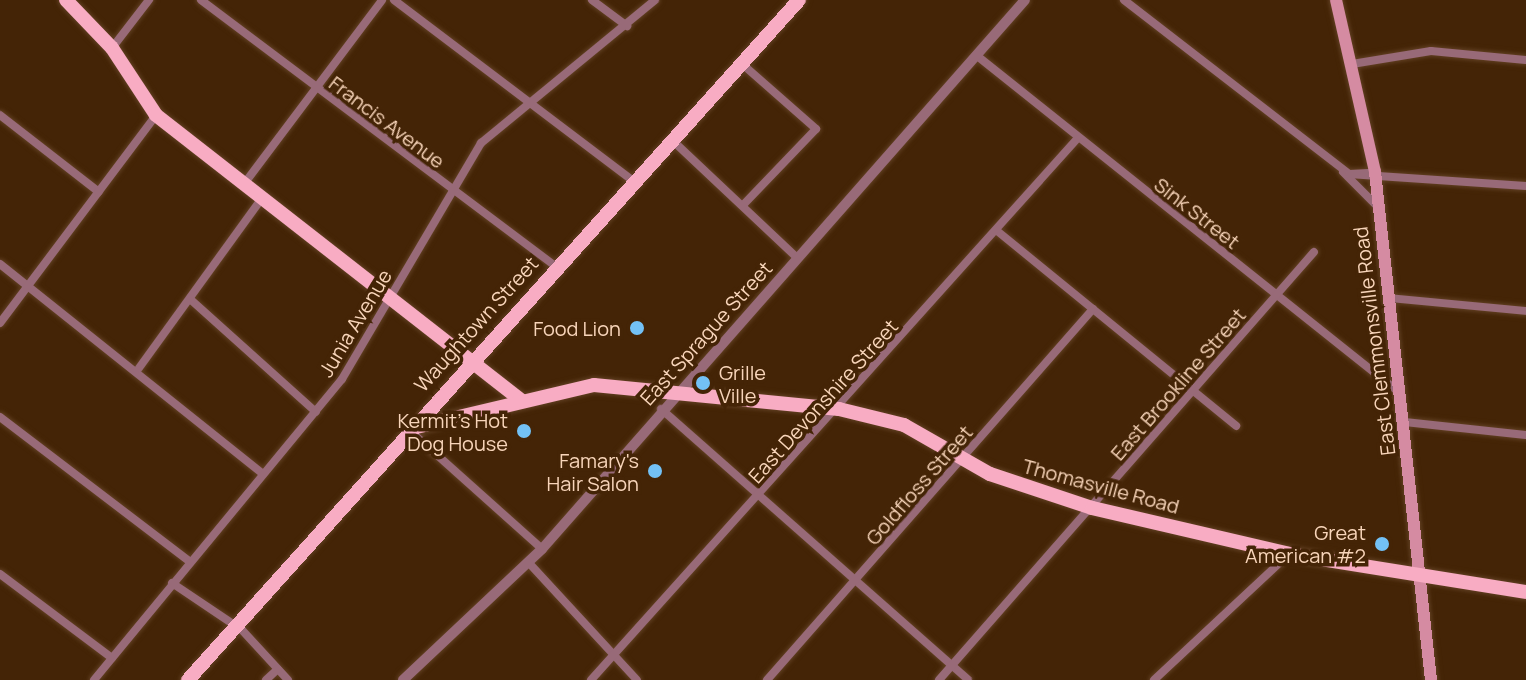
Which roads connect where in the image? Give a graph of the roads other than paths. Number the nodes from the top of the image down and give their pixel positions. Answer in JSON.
{"nodes":[{"id":1,"x":66,"y":0,"type":"edge"},
{"id":2,"x":149,"y":0,"type":"edge"},
{"id":3,"x":201,"y":0,"type":"edge"},
{"id":4,"x":382,"y":0,"type":"edge"},
{"id":5,"x":394,"y":0,"type":"edge"},
{"id":6,"x":592,"y":0,"type":"edge"},
{"id":7,"x":655,"y":0,"type":"edge"},
{"id":8,"x":799,"y":0,"type":"edge"},
{"id":9,"x":1025,"y":0,"type":"edge"},
{"id":10,"x":1124,"y":0,"type":"edge"},
{"id":11,"x":1336,"y":0,"type":"edge"},
{"id":12,"x":627,"y":26,"type":"junction"},
{"id":13,"x":112,"y":48,"type":"junction"},
{"id":14,"x":976,"y":55,"type":"junction"},
{"id":15,"x":1526,"y":60,"type":"edge"},
{"id":16,"x":741,"y":63,"type":"junction"},
{"id":17,"x":1352,"y":64,"type":"junction"},
{"id":18,"x":316,"y":88,"type":"junction"},
{"id":19,"x":527,"y":100,"type":"junction"},
{"id":20,"x":0,"y":115,"type":"edge"},
{"id":21,"x":156,"y":115,"type":"junction"},
{"id":22,"x":671,"y":139,"type":"junction"},
{"id":23,"x":1077,"y":139,"type":"junction"},
{"id":24,"x":1341,"y":167,"type":"junction"},
{"id":25,"x":1371,"y":173,"type":"junction"},
{"id":26,"x":633,"y":181,"type":"junction"},
{"id":27,"x":244,"y":184,"type":"junction"},
{"id":28,"x":1526,"y":186,"type":"edge"},
{"id":29,"x":452,"y":190,"type":"junction"},
{"id":30,"x":99,"y":192,"type":"junction"},
{"id":31,"x":262,"y":198,"type":"junction"},
{"id":32,"x":743,"y":205,"type":"junction"},
{"id":33,"x":1379,"y":209,"type":"junction"},
{"id":34,"x":996,"y":230,"type":"junction"},
{"id":35,"x":1314,"y":252,"type":"dead end"},
{"id":36,"x":797,"y":258,"type":"junction"},
{"id":37,"x":0,"y":264,"type":"edge"},
{"id":38,"x":556,"y":267,"type":"junction"},
{"id":39,"x":28,"y":285,"type":"junction"},
{"id":40,"x":390,"y":295,"type":"junction"},
{"id":41,"x":1276,"y":296,"type":"junction"},
{"id":42,"x":1389,"y":298,"type":"junction"},
{"id":43,"x":190,"y":299,"type":"junction"},
{"id":44,"x":1093,"y":309,"type":"junction"},
{"id":45,"x":1526,"y":311,"type":"edge"},
{"id":46,"x":0,"y":323,"type":"edge"},
{"id":47,"x":470,"y":359,"type":"junction"},
{"id":48,"x":139,"y":368,"type":"junction"},
{"id":49,"x":1193,"y":390,"type":"junction"},
{"id":50,"x":677,"y":393,"type":"junction"},
{"id":51,"x":1400,"y":393,"type":"junction"},
{"id":52,"x":522,"y":401,"type":"junction"},
{"id":53,"x":661,"y":409,"type":"junction"},
{"id":54,"x":839,"y":409,"type":"junction"},
{"id":55,"x":316,"y":412,"type":"junction"},
{"id":56,"x":0,"y":417,"type":"edge"},
{"id":57,"x":1404,"y":422,"type":"junction"},
{"id":58,"x":1236,"y":426,"type":"dead end"},
{"id":59,"x":408,"y":429,"type":"junction"},
{"id":60,"x":1526,"y":435,"type":"edge"},
{"id":61,"x":963,"y":458,"type":"junction"},
{"id":62,"x":261,"y":472,"type":"junction"},
{"id":63,"x":760,"y":495,"type":"junction"},
{"id":64,"x":1092,"y":508,"type":"junction"},
{"id":65,"x":542,"y":549,"type":"junction"},
{"id":66,"x":1289,"y":554,"type":"junction"},
{"id":67,"x":189,"y":561,"type":"junction"},
{"id":68,"x":529,"y":563,"type":"junction"},
{"id":69,"x":0,"y":574,"type":"edge"},
{"id":70,"x":1421,"y":578,"type":"junction"},
{"id":71,"x":856,"y":580,"type":"junction"},
{"id":72,"x":172,"y":583,"type":"junction"},
{"id":73,"x":1526,"y":592,"type":"edge"},
{"id":74,"x":234,"y":627,"type":"junction"},
{"id":75,"x":615,"y":657,"type":"junction"},
{"id":76,"x":112,"y":658,"type":"junction"},
{"id":77,"x":952,"y":665,"type":"junction"},
{"id":78,"x":278,"y":669,"type":"junction"},
{"id":79,"x":94,"y":680,"type":"edge"},
{"id":80,"x":188,"y":680,"type":"edge"},
{"id":81,"x":266,"y":680,"type":"edge"},
{"id":82,"x":288,"y":680,"type":"edge"},
{"id":83,"x":403,"y":680,"type":"edge"},
{"id":84,"x":591,"y":680,"type":"edge"},
{"id":85,"x":637,"y":680,"type":"edge"},
{"id":86,"x":767,"y":680,"type":"edge"},
{"id":87,"x":939,"y":680,"type":"edge"},
{"id":88,"x":968,"y":680,"type":"edge"},
{"id":89,"x":1154,"y":680,"type":"edge"},
{"id":90,"x":1431,"y":680,"type":"edge"}],
"edges":[{"from":1,"to":13,"type":"main road"},
{"from":2,"to":13,"type":"street"},
{"from":3,"to":18,"type":"street","name":"Francis Avenue"},
{"from":4,"to":18,"type":"street"},
{"from":5,"to":19,"type":"street"},
{"from":6,"to":12,"type":"street"},
{"from":7,"to":12,"type":"street","name":"Junia Avenue"},
{"from":8,"to":16,"type":"main road","name":"Waughtown Street"},
{"from":9,"to":14,"type":"street","name":"East Sprague Street"},
{"from":10,"to":24,"type":"street"},
{"from":11,"to":17,"type":"main road","name":"East Clemmonsville Road"},
{"from":12,"to":19,"type":"street","name":"Junia Avenue"},
{"from":13,"to":21,"type":"main road"},
{"from":14,"to":23,"type":"street","name":"Sink Street"},
{"from":14,"to":36,"type":"street","name":"East Sprague Street"},
{"from":15,"to":17,"type":"street"},
{"from":16,"to":22,"type":"main road","name":"Waughtown Street"},
{"from":16,"to":32,"type":"street"},
{"from":17,"to":25,"type":"main road","name":"East Clemmonsville Road"},
{"from":18,"to":27,"type":"street"},
{"from":18,"to":29,"type":"street","name":"Francis Avenue"},
{"from":19,"to":26,"type":"street"},
{"from":19,"to":29,"type":"street","name":"Junia Avenue"},
{"from":20,"to":30,"type":"street"},
{"from":21,"to":27,"type":"main road"},
{"from":21,"to":30,"type":"street"},
{"from":22,"to":26,"type":"main road","name":"Waughtown Street"},
{"from":22,"to":32,"type":"street"},
{"from":23,"to":34,"type":"street","name":"East Devonshire Street"},
{"from":23,"to":41,"type":"street","name":"Sink Street"},
{"from":24,"to":25,"type":"street"},
{"from":24,"to":33,"type":"street"},
{"from":25,"to":28,"type":"street"},
{"from":25,"to":33,"type":"main road","name":"East Clemmonsville Road"},
{"from":26,"to":38,"type":"main road","name":"Waughtown Street"},
{"from":27,"to":31,"type":"main road"},
{"from":29,"to":38,"type":"street","name":"Francis Avenue"},
{"from":29,"to":40,"type":"street","name":"Junia Avenue"},
{"from":30,"to":39,"type":"street"},
{"from":31,"to":40,"type":"main road"},
{"from":31,"to":43,"type":"street"},
{"from":32,"to":36,"type":"street"},
{"from":33,"to":42,"type":"main road","name":"East Clemmonsville Road"},
{"from":34,"to":44,"type":"street"},
{"from":34,"to":54,"type":"street","name":"East Devonshire Street"},
{"from":35,"to":41,"type":"street","name":"East Brookline Street"},
{"from":36,"to":50,"type":"street","name":"East Sprague Street"},
{"from":37,"to":39,"type":"street"},
{"from":38,"to":47,"type":"main road","name":"Waughtown Street"},
{"from":39,"to":46,"type":"street"},
{"from":39,"to":48,"type":"street"},
{"from":40,"to":47,"type":"main road"},
{"from":40,"to":55,"type":"street","name":"Junia Avenue"},
{"from":41,"to":49,"type":"street","name":"East Brookline Street"},
{"from":41,"to":51,"type":"street","name":"Sink Street"},
{"from":42,"to":45,"type":"street"},
{"from":42,"to":51,"type":"main road","name":"East Clemmonsville Road"},
{"from":43,"to":48,"type":"street"},
{"from":43,"to":55,"type":"street"},
{"from":44,"to":49,"type":"street"},
{"from":44,"to":61,"type":"street","name":"Goldfloss Street"},
{"from":47,"to":52,"type":"main road"},
{"from":47,"to":59,"type":"main road","name":"Waughtown Street"},
{"from":48,"to":62,"type":"street"},
{"from":49,"to":58,"type":"street"},
{"from":49,"to":64,"type":"street","name":"East Brookline Street"},
{"from":50,"to":52,"type":"main road","name":"Thomasville Road"},
{"from":50,"to":53,"type":"street","name":"East Sprague Street"},
{"from":50,"to":54,"type":"main road","name":"Thomasville Road"},
{"from":51,"to":57,"type":"main road","name":"East Clemmonsville Road"},
{"from":52,"to":59,"type":"main road","name":"Thomasville Road"},
{"from":53,"to":63,"type":"street"},
{"from":53,"to":65,"type":"street","name":"East Sprague Street"},
{"from":54,"to":61,"type":"main road","name":"Thomasville Road"},
{"from":54,"to":63,"type":"street","name":"East Devonshire Street"},
{"from":55,"to":62,"type":"street","name":"Junia Avenue"},
{"from":56,"to":67,"type":"street"},
{"from":57,"to":60,"type":"street"},
{"from":57,"to":70,"type":"main road","name":"East Clemmonsville Road"},
{"from":59,"to":65,"type":"street"},
{"from":59,"to":74,"type":"main road","name":"Waughtown Street"},
{"from":61,"to":64,"type":"main road","name":"Thomasville Road"},
{"from":61,"to":71,"type":"street","name":"Goldfloss Street"},
{"from":62,"to":67,"type":"street","name":"Junia Avenue"},
{"from":63,"to":71,"type":"street"},
{"from":63,"to":75,"type":"street","name":"East Devonshire Street"},
{"from":64,"to":66,"type":"main road","name":"Thomasville Road"},
{"from":64,"to":77,"type":"street","name":"East Brookline Street"},
{"from":65,"to":68,"type":"street","name":"East Sprague Street"},
{"from":66,"to":70,"type":"main road","name":"Thomasville Road"},
{"from":66,"to":89,"type":"street"},
{"from":67,"to":72,"type":"street","name":"Junia Avenue"},
{"from":68,"to":75,"type":"street"},
{"from":68,"to":83,"type":"street","name":"East Sprague Street"},
{"from":69,"to":76,"type":"street"},
{"from":70,"to":73,"type":"main road","name":"Thomasville Road"},
{"from":70,"to":90,"type":"main road","name":"East Clemmonsville Road"},
{"from":71,"to":77,"type":"street"},
{"from":71,"to":86,"type":"street","name":"Goldfloss Street"},
{"from":72,"to":74,"type":"street"},
{"from":72,"to":76,"type":"street","name":"Junia Avenue"},
{"from":74,"to":78,"type":"street"},
{"from":74,"to":80,"type":"main road","name":"Waughtown Street"},
{"from":75,"to":84,"type":"street","name":"East Devonshire Street"},
{"from":75,"to":85,"type":"street"},
{"from":76,"to":79,"type":"street","name":"Junia Avenue"},
{"from":77,"to":87,"type":"street","name":"East Brookline Street"},
{"from":77,"to":88,"type":"street"},
{"from":78,"to":81,"type":"street"},
{"from":78,"to":82,"type":"street"}]}
